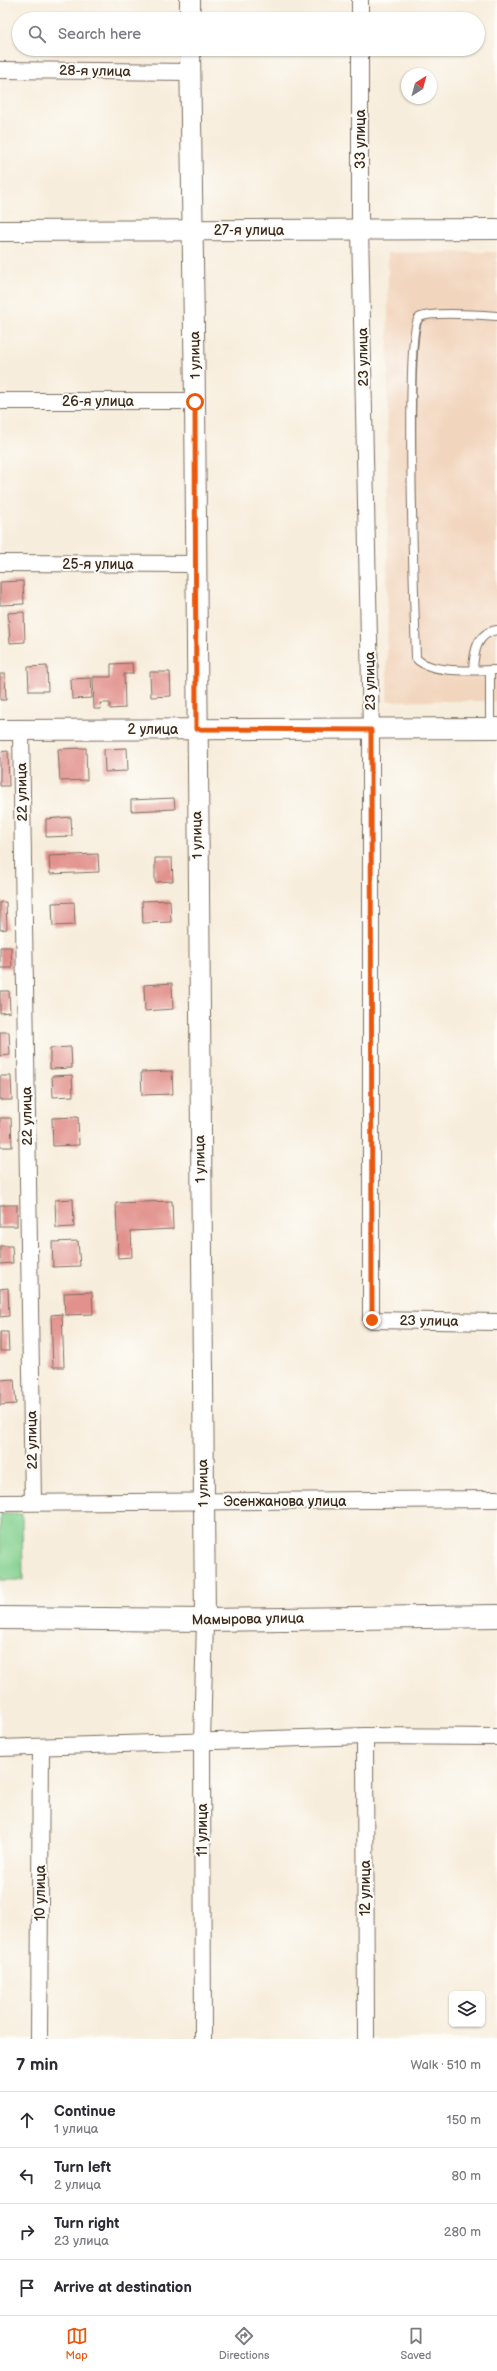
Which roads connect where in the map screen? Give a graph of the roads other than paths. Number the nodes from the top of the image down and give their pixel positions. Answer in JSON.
{"nodes":[{"id":1,"x":190,"y":0,"type":"edge"},
{"id":2,"x":360,"y":0,"type":"edge"},
{"id":3,"x":190,"y":12,"type":"edge"},
{"id":4,"x":360,"y":12,"type":"edge"},
{"id":5,"x":190,"y":56,"type":"edge"},
{"id":6,"x":360,"y":56,"type":"edge"},
{"id":7,"x":0,"y":70,"type":"edge"},
{"id":8,"x":190,"y":72,"type":"junction"},
{"id":9,"x":360,"y":229,"type":"junction"},
{"id":10,"x":497,"y":229,"type":"edge"},
{"id":11,"x":0,"y":230,"type":"edge"},
{"id":12,"x":194,"y":230,"type":"junction"},
{"id":13,"x":497,"y":316,"type":"edge"},
{"id":14,"x":0,"y":401,"type":"edge"},
{"id":15,"x":195,"y":402,"type":"junction"},
{"id":16,"x":0,"y":563,"type":"edge"},
{"id":17,"x":196,"y":564,"type":"junction"},
{"id":18,"x":497,"y":630,"type":"edge"},
{"id":19,"x":473,"y":670,"type":"junction"},
{"id":20,"x":494,"y":670,"type":"edge"},
{"id":21,"x":493,"y":728,"type":"edge"},
{"id":22,"x":196,"y":729,"type":"junction"},
{"id":23,"x":0,"y":730,"type":"edge"},
{"id":24,"x":21,"y":730,"type":"junction"},
{"id":25,"x":371,"y":730,"type":"junction"},
{"id":26,"x":497,"y":1322,"type":"edge"},
{"id":27,"x":497,"y":1499,"type":"edge"},
{"id":28,"x":204,"y":1501,"type":"junction"},
{"id":29,"x":0,"y":1502,"type":"edge"},
{"id":30,"x":33,"y":1502,"type":"junction"},
{"id":31,"x":497,"y":1616,"type":"edge"},
{"id":32,"x":0,"y":1618,"type":"edge"},
{"id":33,"x":205,"y":1620,"type":"junction"},
{"id":34,"x":365,"y":1736,"type":"junction"},
{"id":35,"x":497,"y":1737,"type":"edge"},
{"id":36,"x":202,"y":1743,"type":"junction"},
{"id":37,"x":41,"y":1747,"type":"junction"},
{"id":38,"x":0,"y":1748,"type":"edge"},
{"id":39,"x":39,"y":2039,"type":"edge"},
{"id":40,"x":203,"y":2039,"type":"edge"},
{"id":41,"x":366,"y":2039,"type":"edge"}],
"edges":[{"from":1,"to":3,"type":"street"},
{"from":2,"to":4,"type":"street"},
{"from":5,"to":8,"type":"street","name":"1 улица"},
{"from":6,"to":9,"type":"street","name":"33 улица"},
{"from":7,"to":8,"type":"street","name":"28-я улица"},
{"from":8,"to":12,"type":"street","name":"1 улица"},
{"from":9,"to":10,"type":"street","name":"27-я улица"},
{"from":9,"to":12,"type":"street","name":"27-я улица"},
{"from":9,"to":25,"type":"street","name":"23 улица"},
{"from":11,"to":12,"type":"street","name":"27-я улица"},
{"from":12,"to":15,"type":"street","name":"1 улица"},
{"from":13,"to":19,"type":"lane"},
{"from":14,"to":15,"type":"street","name":"26-я улица"},
{"from":15,"to":17,"type":"street","name":"1 улица"},
{"from":16,"to":17,"type":"street","name":"25-я улица"},
{"from":17,"to":22,"type":"street","name":"1 улица"},
{"from":18,"to":19,"type":"lane"},
{"from":19,"to":20,"type":"lane"},
{"from":20,"to":21,"type":"lane"},
{"from":21,"to":25,"type":"street","name":"2 улица"},
{"from":22,"to":24,"type":"street","name":"2 улица"},
{"from":22,"to":25,"type":"street","name":"2 улица"},
{"from":22,"to":28,"type":"street","name":"1 улица"},
{"from":23,"to":24,"type":"street","name":"2 улица"},
{"from":24,"to":30,"type":"street","name":"22 улица"},
{"from":25,"to":26,"type":"street","name":"23 улица"},
{"from":27,"to":28,"type":"street","name":"Эсенжанова улица"},
{"from":28,"to":30,"type":"street","name":"Эсенжанова улица"},
{"from":28,"to":33,"type":"street","name":"1 улица"},
{"from":29,"to":30,"type":"street","name":"Эсенжанова улица"},
{"from":31,"to":33,"type":"highway","name":"Мамырова улица"},
{"from":32,"to":33,"type":"highway","name":"Мамырова улица"},
{"from":33,"to":36,"type":"street","name":"11 улица"},
{"from":34,"to":35,"type":"street"},
{"from":34,"to":36,"type":"street"},
{"from":34,"to":41,"type":"street","name":"12 улица"},
{"from":36,"to":37,"type":"street"},
{"from":36,"to":40,"type":"street","name":"11 улица"},
{"from":37,"to":38,"type":"street"},
{"from":37,"to":39,"type":"street","name":"10 улица"}]}
